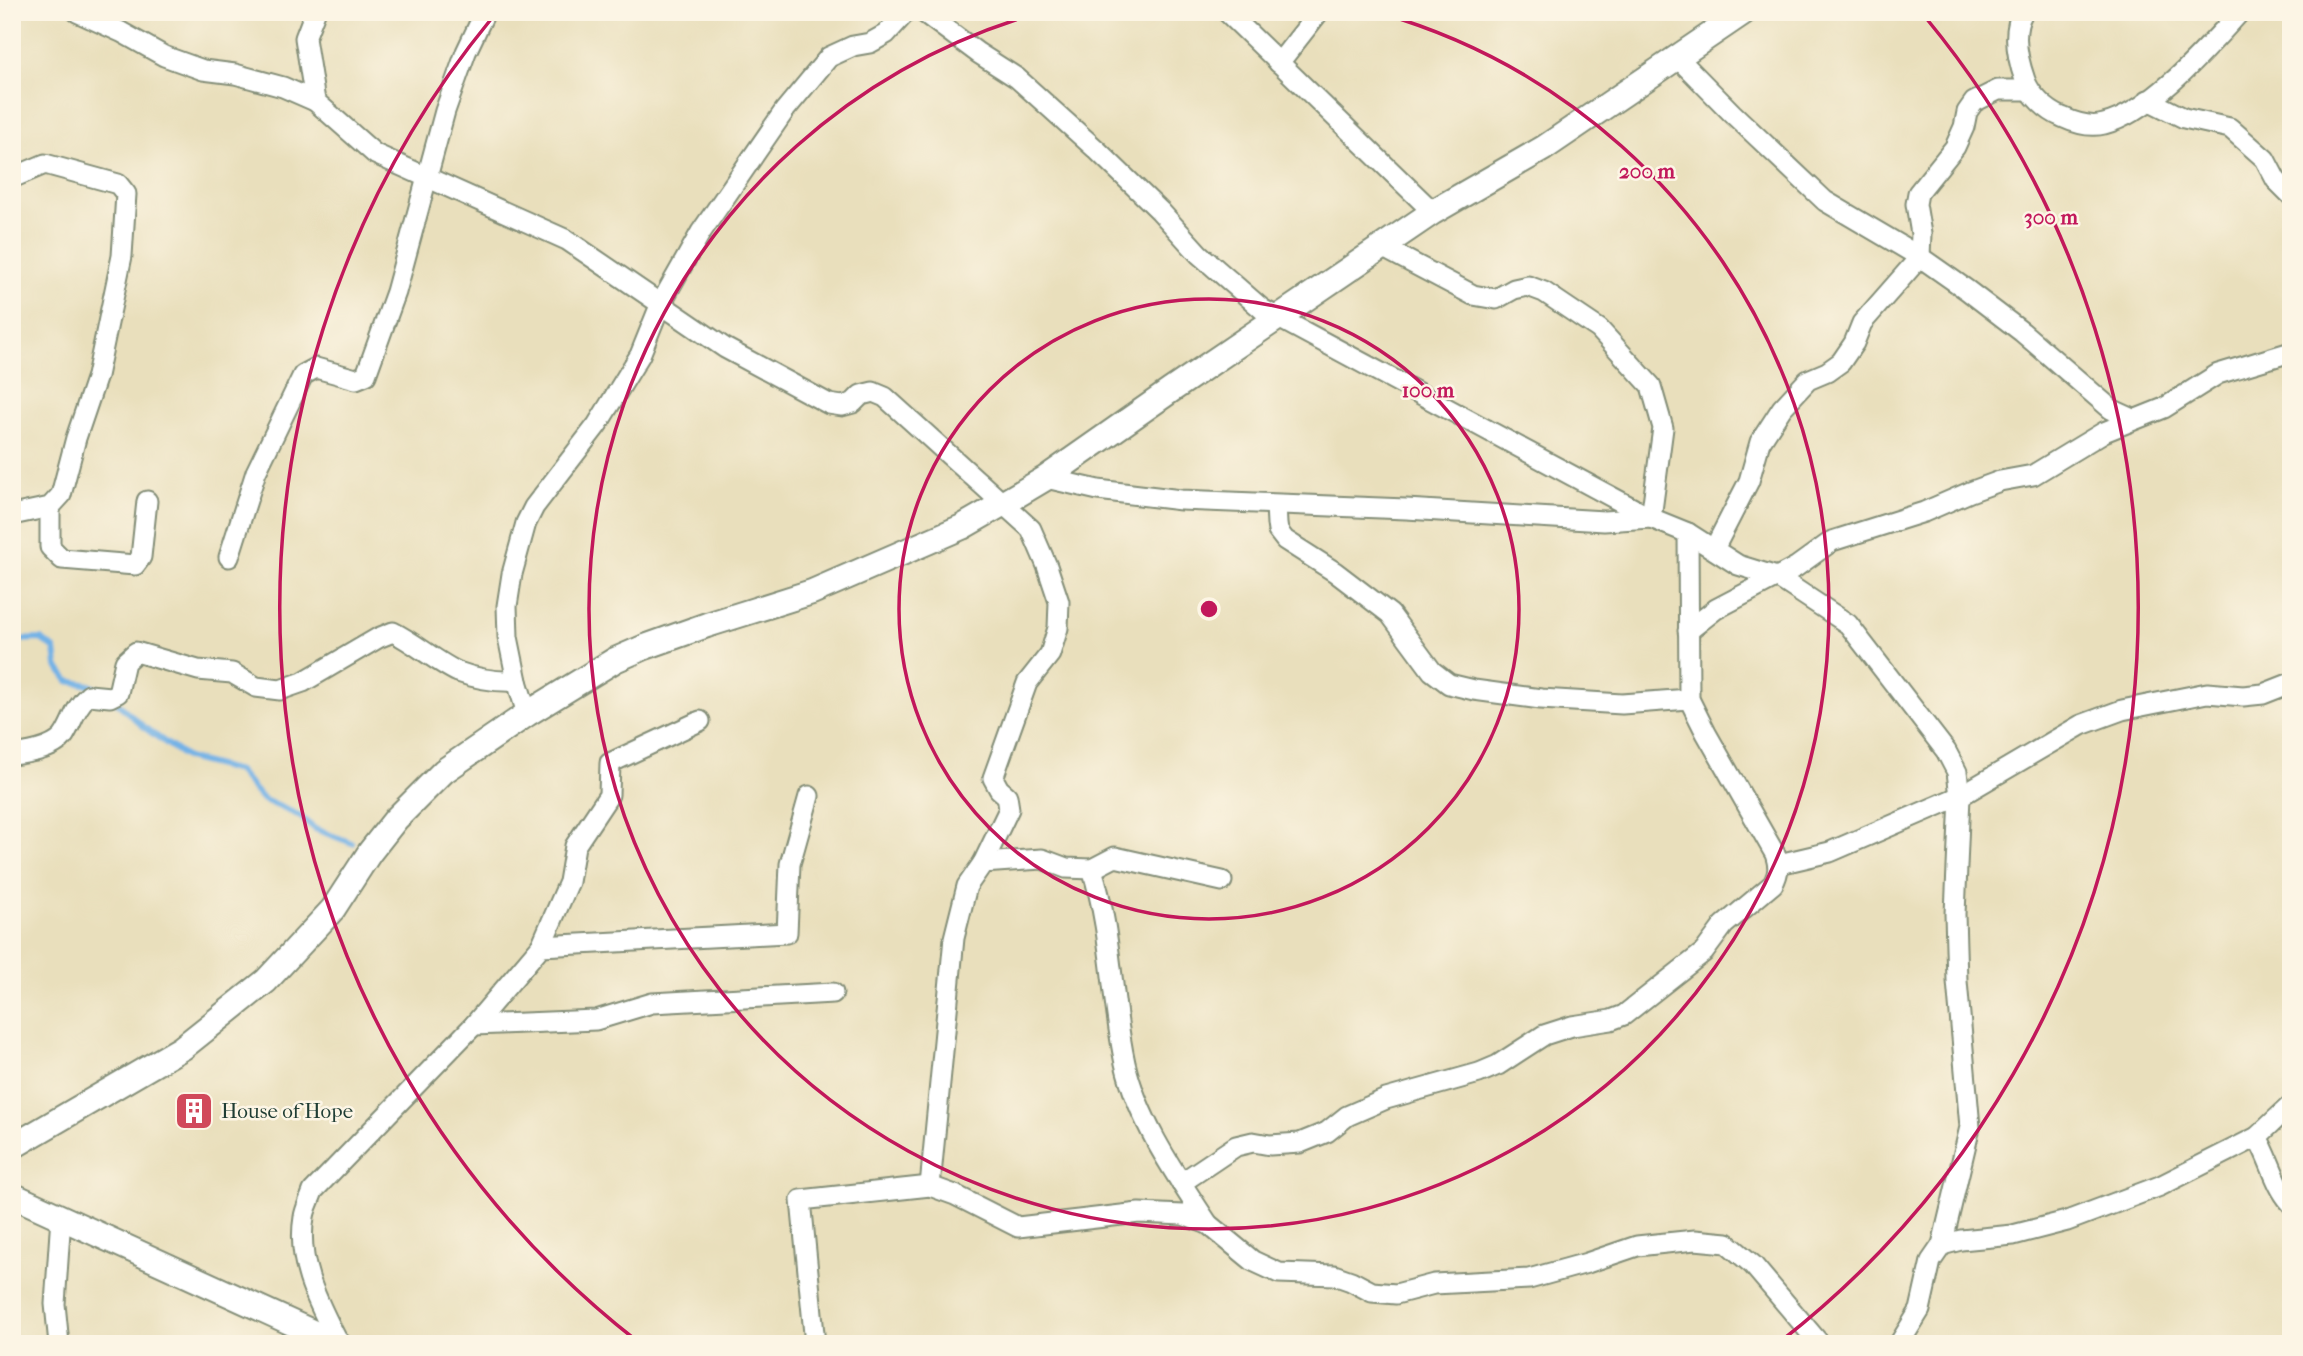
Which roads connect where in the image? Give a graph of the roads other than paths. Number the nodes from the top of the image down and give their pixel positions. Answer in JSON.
{"nodes":[{"id":1,"x":77,"y":12,"type":"edge"},
{"id":2,"x":314,"y":12,"type":"edge"},
{"id":3,"x":485,"y":12,"type":"edge"},
{"id":4,"x":906,"y":12,"type":"edge"},
{"id":5,"x":923,"y":12,"type":"edge"},
{"id":6,"x":1227,"y":12,"type":"edge"},
{"id":7,"x":1319,"y":12,"type":"edge"},
{"id":8,"x":1744,"y":12,"type":"edge"},
{"id":9,"x":2023,"y":12,"type":"edge"},
{"id":10,"x":2240,"y":12,"type":"edge"},
{"id":11,"x":1678,"y":58,"type":"junction"},
{"id":12,"x":1279,"y":63,"type":"junction"},
{"id":13,"x":2028,"y":90,"type":"junction"},
{"id":14,"x":2148,"y":100,"type":"junction"},
{"id":15,"x":315,"y":101,"type":"junction"},
{"id":16,"x":426,"y":176,"type":"junction"},
{"id":17,"x":12,"y":178,"type":"edge"},
{"id":18,"x":2291,"y":195,"type":"edge"},
{"id":19,"x":1433,"y":212,"type":"junction"},
{"id":20,"x":1382,"y":247,"type":"junction"},
{"id":21,"x":1920,"y":257,"type":"junction"},
{"id":22,"x":661,"y":303,"type":"junction"},
{"id":23,"x":1277,"y":318,"type":"junction"},
{"id":24,"x":2291,"y":352,"type":"edge"},
{"id":25,"x":2133,"y":419,"type":"junction"},
{"id":26,"x":1046,"y":478,"type":"junction"},
{"id":27,"x":147,"y":501,"type":"dead end"},
{"id":28,"x":1002,"y":504,"type":"junction"},
{"id":29,"x":1276,"y":505,"type":"junction"},
{"id":30,"x":50,"y":507,"type":"junction"},
{"id":31,"x":12,"y":515,"type":"edge"},
{"id":32,"x":1651,"y":518,"type":"junction"},
{"id":33,"x":1688,"y":533,"type":"junction"},
{"id":34,"x":1714,"y":549,"type":"junction"},
{"id":35,"x":229,"y":557,"type":"dead end"},
{"id":36,"x":1777,"y":577,"type":"junction"},
{"id":37,"x":1688,"y":631,"type":"junction"},
{"id":38,"x":517,"y":681,"type":"junction"},
{"id":39,"x":2291,"y":683,"type":"edge"},
{"id":40,"x":1689,"y":699,"type":"junction"},
{"id":41,"x":527,"y":713,"type":"junction"},
{"id":42,"x":699,"y":721,"type":"dead end"},
{"id":43,"x":12,"y":755,"type":"edge"},
{"id":44,"x":809,"y":796,"type":"dead end"},
{"id":45,"x":1960,"y":796,"type":"junction"},
{"id":46,"x":983,"y":863,"type":"junction"},
{"id":47,"x":1779,"y":864,"type":"junction"},
{"id":48,"x":1092,"y":869,"type":"junction"},
{"id":49,"x":1222,"y":881,"type":"dead end"},
{"id":50,"x":541,"y":946,"type":"junction"},
{"id":51,"x":833,"y":993,"type":"dead end"},
{"id":52,"x":474,"y":1026,"type":"junction"},
{"id":53,"x":2291,"y":1105,"type":"edge"},
{"id":54,"x":2257,"y":1137,"type":"junction"},
{"id":55,"x":12,"y":1147,"type":"edge"},
{"id":56,"x":1181,"y":1183,"type":"junction"},
{"id":57,"x":930,"y":1186,"type":"junction"},
{"id":58,"x":12,"y":1195,"type":"edge"},
{"id":59,"x":2290,"y":1201,"type":"edge"},
{"id":60,"x":61,"y":1217,"type":"junction"},
{"id":61,"x":1208,"y":1224,"type":"junction"},
{"id":62,"x":1942,"y":1245,"type":"junction"},
{"id":63,"x":59,"y":1344,"type":"edge"},
{"id":64,"x":338,"y":1344,"type":"edge"},
{"id":65,"x":815,"y":1344,"type":"edge"},
{"id":66,"x":1820,"y":1344,"type":"edge"},
{"id":67,"x":1899,"y":1344,"type":"edge"}],
"edges":[{"from":1,"to":15,"type":"street"},
{"from":2,"to":15,"type":"street"},
{"from":3,"to":16,"type":"street"},
{"from":4,"to":22,"type":"street"},
{"from":5,"to":23,"type":"street"},
{"from":6,"to":12,"type":"street"},
{"from":7,"to":12,"type":"street"},
{"from":8,"to":11,"type":"street"},
{"from":9,"to":13,"type":"street"},
{"from":10,"to":14,"type":"street"},
{"from":11,"to":19,"type":"street"},
{"from":11,"to":21,"type":"street"},
{"from":12,"to":19,"type":"street"},
{"from":13,"to":14,"type":"street"},
{"from":13,"to":21,"type":"street"},
{"from":14,"to":18,"type":"street"},
{"from":15,"to":16,"type":"street"},
{"from":16,"to":22,"type":"street"},
{"from":16,"to":35,"type":"street"},
{"from":17,"to":30,"type":"street"},
{"from":19,"to":20,"type":"street"},
{"from":20,"to":23,"type":"street"},
{"from":20,"to":32,"type":"street"},
{"from":21,"to":25,"type":"street"},
{"from":21,"to":34,"type":"street"},
{"from":22,"to":28,"type":"street"},
{"from":22,"to":38,"type":"street"},
{"from":23,"to":26,"type":"street"},
{"from":23,"to":32,"type":"street"},
{"from":24,"to":25,"type":"street"},
{"from":25,"to":36,"type":"street"},
{"from":26,"to":28,"type":"street"},
{"from":26,"to":29,"type":"street"},
{"from":27,"to":30,"type":"street"},
{"from":28,"to":41,"type":"street"},
{"from":28,"to":46,"type":"street"},
{"from":29,"to":32,"type":"street"},
{"from":29,"to":40,"type":"street"},
{"from":30,"to":31,"type":"street"},
{"from":32,"to":33,"type":"street"},
{"from":33,"to":34,"type":"street"},
{"from":33,"to":37,"type":"street"},
{"from":34,"to":36,"type":"street"},
{"from":36,"to":37,"type":"street"},
{"from":36,"to":45,"type":"street"},
{"from":37,"to":40,"type":"street"},
{"from":38,"to":41,"type":"street"},
{"from":38,"to":43,"type":"street"},
{"from":39,"to":45,"type":"street"},
{"from":40,"to":47,"type":"street"},
{"from":41,"to":55,"type":"street"},
{"from":42,"to":50,"type":"street"},
{"from":44,"to":50,"type":"street"},
{"from":45,"to":47,"type":"street"},
{"from":45,"to":62,"type":"street"},
{"from":46,"to":48,"type":"street"},
{"from":46,"to":57,"type":"street"},
{"from":47,"to":56,"type":"street"},
{"from":48,"to":49,"type":"street"},
{"from":48,"to":56,"type":"street"},
{"from":50,"to":52,"type":"street"},
{"from":51,"to":52,"type":"street"},
{"from":52,"to":64,"type":"street"},
{"from":53,"to":54,"type":"street"},
{"from":54,"to":59,"type":"street"},
{"from":54,"to":62,"type":"street"},
{"from":56,"to":61,"type":"street"},
{"from":57,"to":61,"type":"street"},
{"from":57,"to":65,"type":"street"},
{"from":58,"to":60,"type":"street"},
{"from":60,"to":63,"type":"street"},
{"from":60,"to":64,"type":"street"},
{"from":61,"to":66,"type":"street"},
{"from":62,"to":67,"type":"street"}]}
